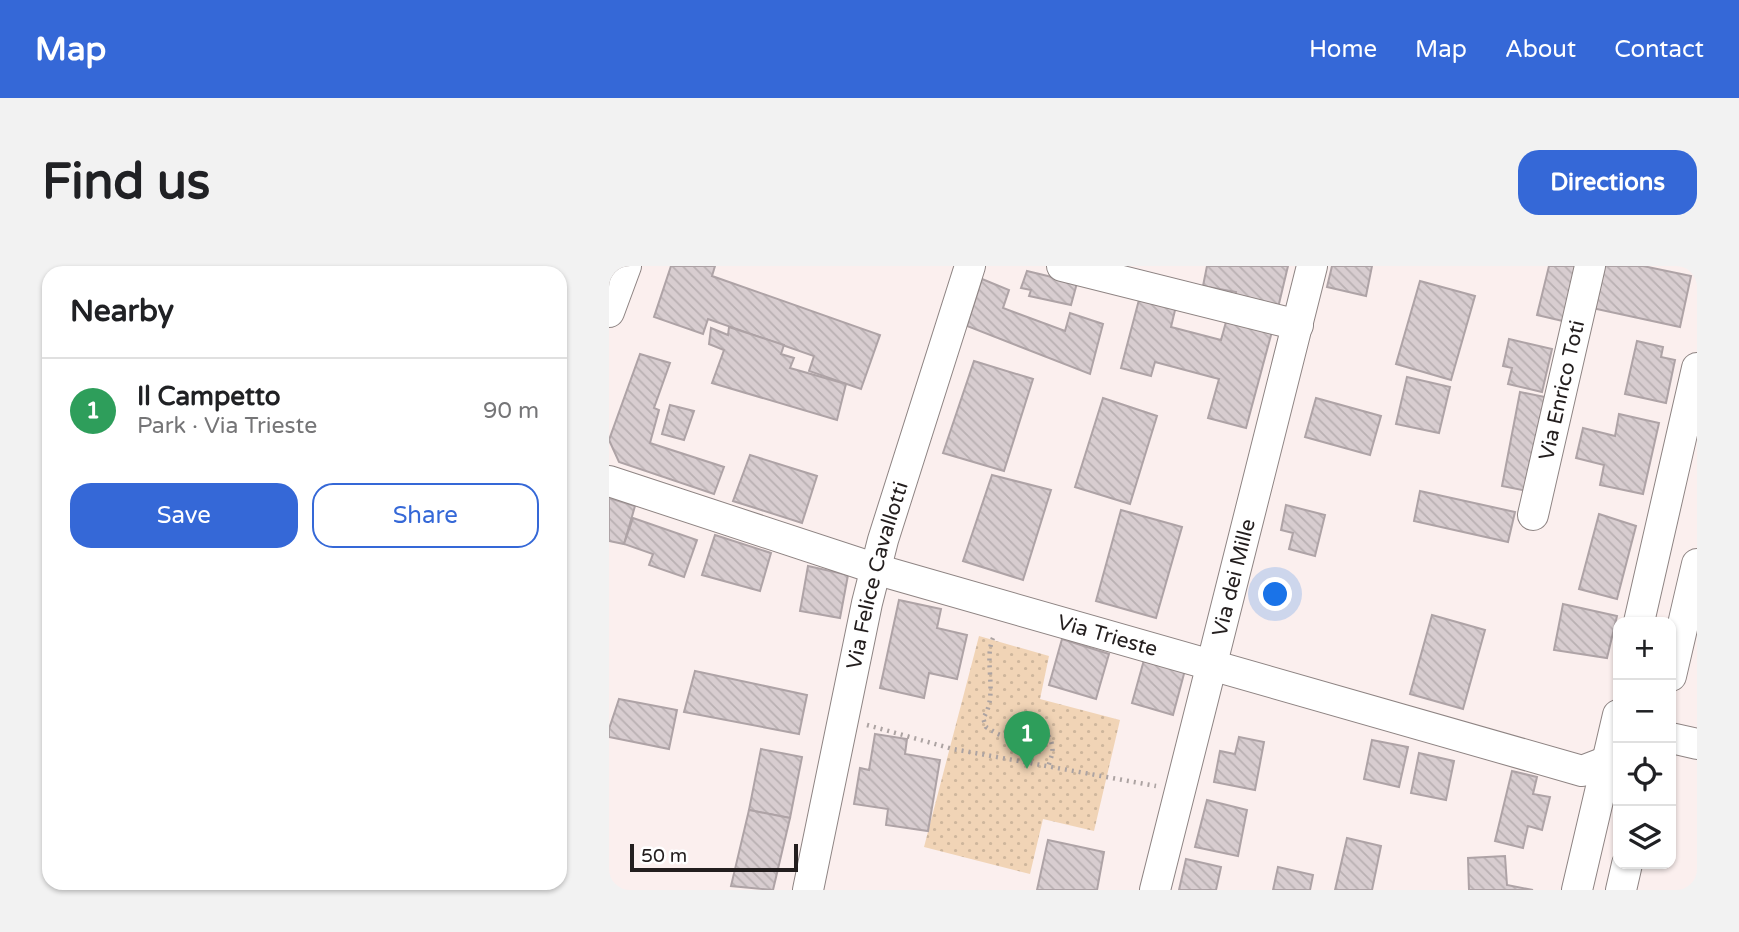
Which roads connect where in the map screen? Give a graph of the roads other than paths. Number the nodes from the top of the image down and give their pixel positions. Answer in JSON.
{"nodes":[{"id":1,"x":626,"y":266,"type":"edge"},
{"id":2,"x":969,"y":266,"type":"edge"},
{"id":3,"x":1062,"y":266,"type":"edge"},
{"id":4,"x":1312,"y":266,"type":"edge"},
{"id":5,"x":1590,"y":266,"type":"edge"},
{"id":6,"x":609,"y":312,"type":"edge"},
{"id":7,"x":1298,"y":325,"type":"junction"},
{"id":8,"x":1697,"y":369,"type":"edge"},
{"id":9,"x":609,"y":481,"type":"edge"},
{"id":10,"x":1533,"y":515,"type":"dead end"},
{"id":11,"x":1697,"y":564,"type":"edge"},
{"id":12,"x":876,"y":569,"type":"junction"},
{"id":13,"x":1640,"y":617,"type":"edge"},
{"id":14,"x":1676,"y":654,"type":"edge"},
{"id":15,"x":1212,"y":665,"type":"junction"},
{"id":16,"x":1676,"y":739,"type":"edge"},
{"id":17,"x":1614,"y":743,"type":"edge"},
{"id":18,"x":1697,"y":744,"type":"edge"},
{"id":19,"x":1610,"y":774,"type":"edge"},
{"id":20,"x":1626,"y":869,"type":"edge"},
{"id":21,"x":809,"y":890,"type":"edge"},
{"id":22,"x":1155,"y":890,"type":"edge"},
{"id":23,"x":1577,"y":890,"type":"edge"},
{"id":24,"x":1621,"y":890,"type":"edge"}],
"edges":[{"from":1,"to":6,"type":"street"},
{"from":2,"to":12,"type":"street","name":"Via Felice Cavallotti"},
{"from":3,"to":7,"type":"street"},
{"from":4,"to":7,"type":"street","name":"Via dei Mille"},
{"from":5,"to":10,"type":"street","name":"Via Enrico Toti"},
{"from":7,"to":15,"type":"street","name":"Via dei Mille"},
{"from":8,"to":13,"type":"street"},
{"from":9,"to":12,"type":"street","name":"Via Trieste"},
{"from":11,"to":14,"type":"street"},
{"from":12,"to":15,"type":"street","name":"Via Trieste"},
{"from":12,"to":21,"type":"street","name":"Via Felice Cavallotti"},
{"from":15,"to":19,"type":"street","name":"Via Trieste"},
{"from":15,"to":22,"type":"street","name":"Via dei Mille"},
{"from":16,"to":18,"type":"street"},
{"from":17,"to":19,"type":"street"},
{"from":19,"to":23,"type":"street"},
{"from":20,"to":24,"type":"street"}]}
